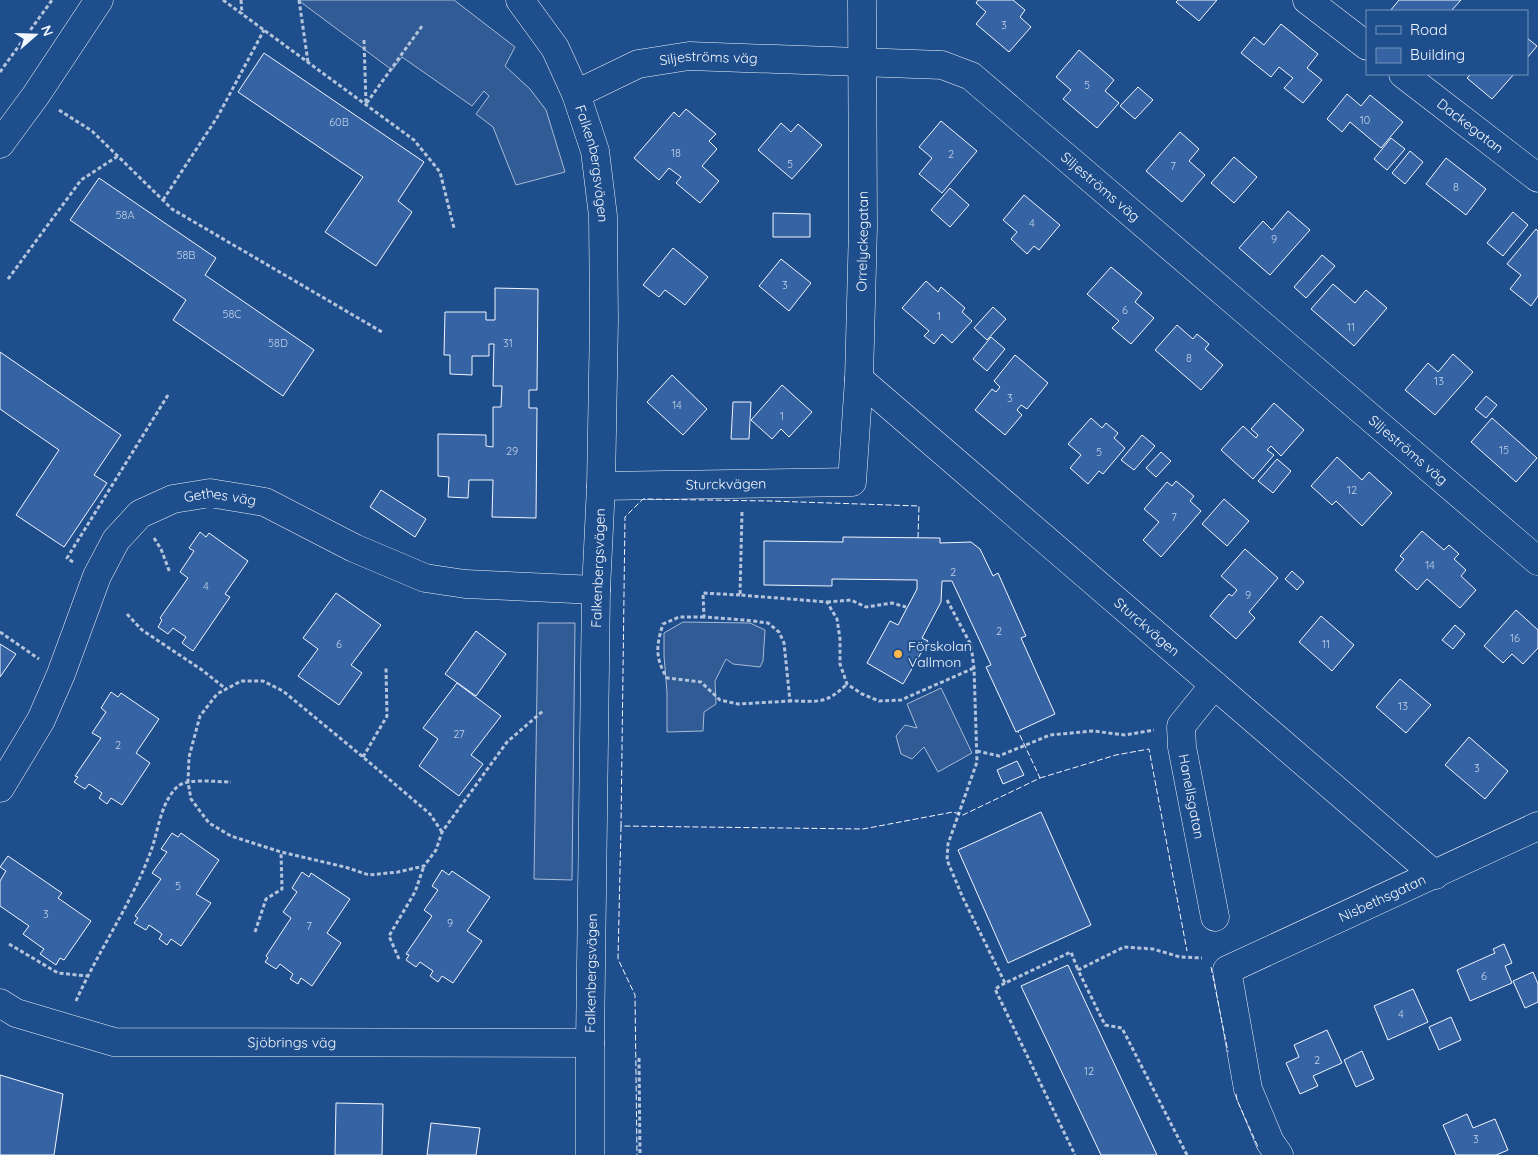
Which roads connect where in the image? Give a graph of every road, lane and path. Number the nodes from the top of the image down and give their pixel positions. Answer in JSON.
{"nodes":[{"id":1,"x":52,"y":0,"type":"edge"},
{"id":2,"x":98,"y":0,"type":"edge"},
{"id":3,"x":223,"y":0,"type":"edge"},
{"id":4,"x":241,"y":0,"type":"edge"},
{"id":5,"x":299,"y":0,"type":"edge"},
{"id":6,"x":520,"y":0,"type":"edge"},
{"id":7,"x":862,"y":0,"type":"edge"},
{"id":8,"x":1308,"y":0,"type":"edge"},
{"id":9,"x":242,"y":14,"type":"junction"},
{"id":10,"x":422,"y":26,"type":"dead end"},
{"id":11,"x":264,"y":30,"type":"junction"},
{"id":12,"x":364,"y":40,"type":"dead end"},
{"id":13,"x":1366,"y":45,"type":"edge"},
{"id":14,"x":308,"y":62,"type":"junction"},
{"id":15,"x":862,"y":62,"type":"junction"},
{"id":16,"x":0,"y":72,"type":"edge"},
{"id":17,"x":1404,"y":75,"type":"edge"},
{"id":18,"x":576,"y":94,"type":"junction"},
{"id":19,"x":36,"y":95,"type":"junction"},
{"id":20,"x":366,"y":104,"type":"junction"},
{"id":21,"x":0,"y":144,"type":"edge"},
{"id":22,"x":118,"y":156,"type":"junction"},
{"id":23,"x":1538,"y":178,"type":"edge"},
{"id":24,"x":163,"y":200,"type":"junction"},
{"id":25,"x":454,"y":228,"type":"dead end"},
{"id":26,"x":8,"y":279,"type":"dead end"},
{"id":27,"x":382,"y":332,"type":"dead end"},
{"id":28,"x":858,"y":379,"type":"junction"},
{"id":29,"x":168,"y":395,"type":"dead end"},
{"id":30,"x":852,"y":482,"type":"joint"},
{"id":31,"x":741,"y":484,"type":"junction"},
{"id":32,"x":601,"y":486,"type":"junction"},
{"id":33,"x":140,"y":514,"type":"junction"},
{"id":34,"x":1538,"y":561,"type":"edge"},
{"id":35,"x":170,"y":572,"type":"dead end"},
{"id":36,"x":97,"y":576,"type":"junction"},
{"id":37,"x":596,"y":590,"type":"junction"},
{"id":38,"x":740,"y":595,"type":"junction"},
{"id":39,"x":947,"y":600,"type":"dead end"},
{"id":40,"x":827,"y":602,"type":"junction"},
{"id":41,"x":906,"y":607,"type":"dead end"},
{"id":42,"x":127,"y":614,"type":"dead end"},
{"id":43,"x":704,"y":617,"type":"junction"},
{"id":44,"x":0,"y":632,"type":"edge"},
{"id":45,"x":386,"y":668,"type":"dead end"},
{"id":46,"x":974,"y":668,"type":"junction"},
{"id":47,"x":61,"y":674,"type":"junction"},
{"id":48,"x":848,"y":684,"type":"junction"},
{"id":49,"x":1214,"y":685,"type":"junction"},
{"id":50,"x":226,"y":689,"type":"junction"},
{"id":51,"x":790,"y":701,"type":"junction"},
{"id":52,"x":544,"y":710,"type":"dead end"},
{"id":53,"x":1182,"y":726,"type":"junction"},
{"id":54,"x":977,"y":751,"type":"junction"},
{"id":55,"x":363,"y":757,"type":"junction"},
{"id":56,"x":188,"y":782,"type":"junction"},
{"id":57,"x":231,"y":782,"type":"dead end"},
{"id":58,"x":0,"y":788,"type":"edge"},
{"id":59,"x":1538,"y":826,"type":"edge"},
{"id":60,"x":442,"y":832,"type":"junction"},
{"id":61,"x":281,"y":852,"type":"junction"},
{"id":62,"x":424,"y":866,"type":"junction"},
{"id":63,"x":1435,"y":875,"type":"junction"},
{"id":64,"x":1215,"y":917,"type":"dead end"},
{"id":65,"x":255,"y":932,"type":"dead end"},
{"id":66,"x":9,"y":944,"type":"dead end"},
{"id":67,"x":399,"y":958,"type":"dead end"},
{"id":68,"x":1217,"y":964,"type":"junction"},
{"id":69,"x":1078,"y":970,"type":"junction"},
{"id":70,"x":87,"y":976,"type":"junction"},
{"id":71,"x":1005,"y":983,"type":"junction"},
{"id":72,"x":0,"y":1003,"type":"edge"},
{"id":73,"x":64,"y":1027,"type":"junction"},
{"id":74,"x":590,"y":1043,"type":"junction"},
{"id":75,"x":639,"y":1058,"type":"dead end"},
{"id":76,"x":590,"y":1155,"type":"edge"},
{"id":77,"x":640,"y":1155,"type":"edge"},
{"id":78,"x":1076,"y":1155,"type":"edge"},
{"id":79,"x":1187,"y":1155,"type":"edge"},
{"id":80,"x":1279,"y":1155,"type":"edge"}],
"edges":[{"from":1,"to":16,"type":"path"},
{"from":2,"to":19,"type":"street"},
{"from":3,"to":9,"type":"path"},
{"from":4,"to":9,"type":"path"},
{"from":5,"to":14,"type":"path"},
{"from":6,"to":18,"type":"street","name":"Falkenbergsvägen"},
{"from":7,"to":15,"type":"street","name":"Orrelyckegatan"},
{"from":8,"to":13,"type":"street"},
{"from":9,"to":11,"type":"path"},
{"from":10,"to":20,"type":"path"},
{"from":11,"to":14,"type":"path"},
{"from":11,"to":24,"type":"path"},
{"from":12,"to":20,"type":"path"},
{"from":14,"to":20,"type":"path"},
{"from":15,"to":18,"type":"street","name":"Siljeströms väg"},
{"from":15,"to":28,"type":"street","name":"Orrelyckegatan"},
{"from":15,"to":34,"type":"street","name":"Siljeströms väg"},
{"from":17,"to":23,"type":"street","name":"Dackegatan"},
{"from":18,"to":32,"type":"street","name":"Falkenbergsvägen"},
{"from":19,"to":21,"type":"street"},
{"from":19,"to":22,"type":"path"},
{"from":20,"to":25,"type":"path"},
{"from":22,"to":24,"type":"path"},
{"from":22,"to":26,"type":"path"},
{"from":24,"to":27,"type":"path"},
{"from":28,"to":30,"type":"street","name":"Orrelyckegatan"},
{"from":28,"to":49,"type":"street","name":"Sturckvägen"},
{"from":29,"to":36,"type":"path"},
{"from":30,"to":31,"type":"street","name":"Sturckvägen"},
{"from":31,"to":32,"type":"street","name":"Sturckvägen"},
{"from":31,"to":38,"type":"path"},
{"from":32,"to":37,"type":"street","name":"Falkenbergsvägen"},
{"from":33,"to":35,"type":"path"},
{"from":33,"to":36,"type":"street","name":"Gethes väg"},
{"from":33,"to":37,"type":"street","name":"Gethes väg"},
{"from":36,"to":47,"type":"street","name":"Gethes väg"},
{"from":37,"to":74,"type":"street","name":"Falkenbergsvägen"},
{"from":38,"to":40,"type":"path"},
{"from":38,"to":43,"type":"path"},
{"from":39,"to":46,"type":"path"},
{"from":40,"to":41,"type":"path"},
{"from":40,"to":48,"type":"path"},
{"from":42,"to":50,"type":"path"},
{"from":43,"to":51,"type":"path"},
{"from":43,"to":51,"type":"path"},
{"from":44,"to":47,"type":"path"},
{"from":45,"to":55,"type":"path"},
{"from":46,"to":48,"type":"path"},
{"from":46,"to":54,"type":"path"},
{"from":47,"to":58,"type":"street","name":"Gethes väg"},
{"from":48,"to":51,"type":"path"},
{"from":49,"to":53,"type":"street"},
{"from":49,"to":63,"type":"street","name":"Sturckvägen"},
{"from":50,"to":55,"type":"path"},
{"from":50,"to":56,"type":"path"},
{"from":52,"to":60,"type":"path"},
{"from":53,"to":54,"type":"path"},
{"from":53,"to":64,"type":"street","name":"Hanellsgatan"},
{"from":54,"to":71,"type":"path"},
{"from":55,"to":60,"type":"path"},
{"from":56,"to":57,"type":"path"},
{"from":56,"to":61,"type":"path"},
{"from":56,"to":70,"type":"path"},
{"from":59,"to":63,"type":"street","name":"Nisbethsgatan"},
{"from":60,"to":62,"type":"path"},
{"from":61,"to":62,"type":"path"},
{"from":61,"to":65,"type":"path"},
{"from":62,"to":67,"type":"path"},
{"from":63,"to":68,"type":"street","name":"Nisbethsgatan"},
{"from":66,"to":70,"type":"path"},
{"from":68,"to":69,"type":"path"},
{"from":68,"to":80,"type":"street"},
{"from":69,"to":71,"type":"path"},
{"from":69,"to":79,"type":"path"},
{"from":70,"to":73,"type":"path"},
{"from":71,"to":78,"type":"path"},
{"from":72,"to":73,"type":"street","name":"Sjöbrings väg"},
{"from":73,"to":74,"type":"street","name":"Sjöbrings väg"},
{"from":74,"to":76,"type":"street","name":"Falkenbergsvägen"},
{"from":75,"to":77,"type":"path"}]}
